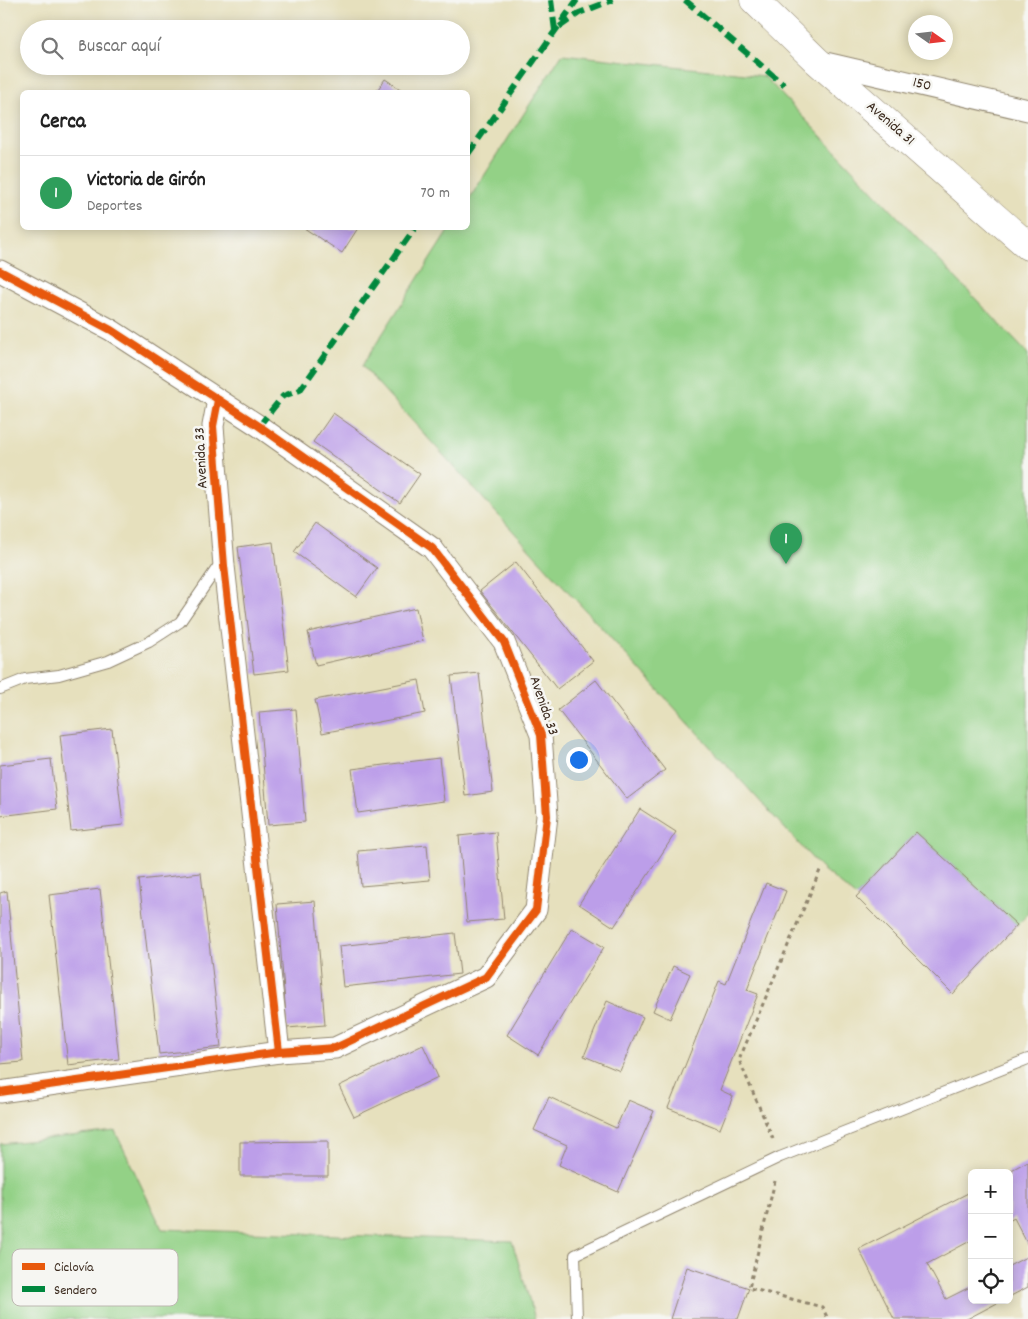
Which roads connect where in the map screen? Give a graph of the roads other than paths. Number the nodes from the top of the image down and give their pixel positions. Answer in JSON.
{"nodes":[{"id":1,"x":754,"y":0,"type":"edge"},
{"id":2,"x":817,"y":61,"type":"junction"},
{"id":3,"x":1028,"y":110,"type":"edge"},
{"id":4,"x":1028,"y":246,"type":"edge"},
{"id":5,"x":0,"y":271,"type":"edge"},
{"id":6,"x":218,"y":400,"type":"junction"},
{"id":7,"x":224,"y":566,"type":"junction"},
{"id":8,"x":0,"y":689,"type":"edge"},
{"id":9,"x":279,"y":1052,"type":"junction"},
{"id":10,"x":1028,"y":1059,"type":"edge"},
{"id":11,"x":0,"y":1092,"type":"edge"},
{"id":12,"x":577,"y":1319,"type":"edge"}],
"edges":[{"from":1,"to":2,"type":"main road","name":"Avenida 31"},
{"from":2,"to":3,"type":"street","name":"150"},
{"from":2,"to":4,"type":"main road","name":"Avenida 31"},
{"from":5,"to":6,"type":"street","name":"Avenida 33"},
{"from":6,"to":7,"type":"street","name":"Avenida 33"},
{"from":6,"to":9,"type":"street","name":"Avenida 33"},
{"from":7,"to":8,"type":"lane"},
{"from":7,"to":9,"type":"street","name":"Avenida 33"},
{"from":9,"to":11,"type":"street"},
{"from":10,"to":12,"type":"lane"}]}
